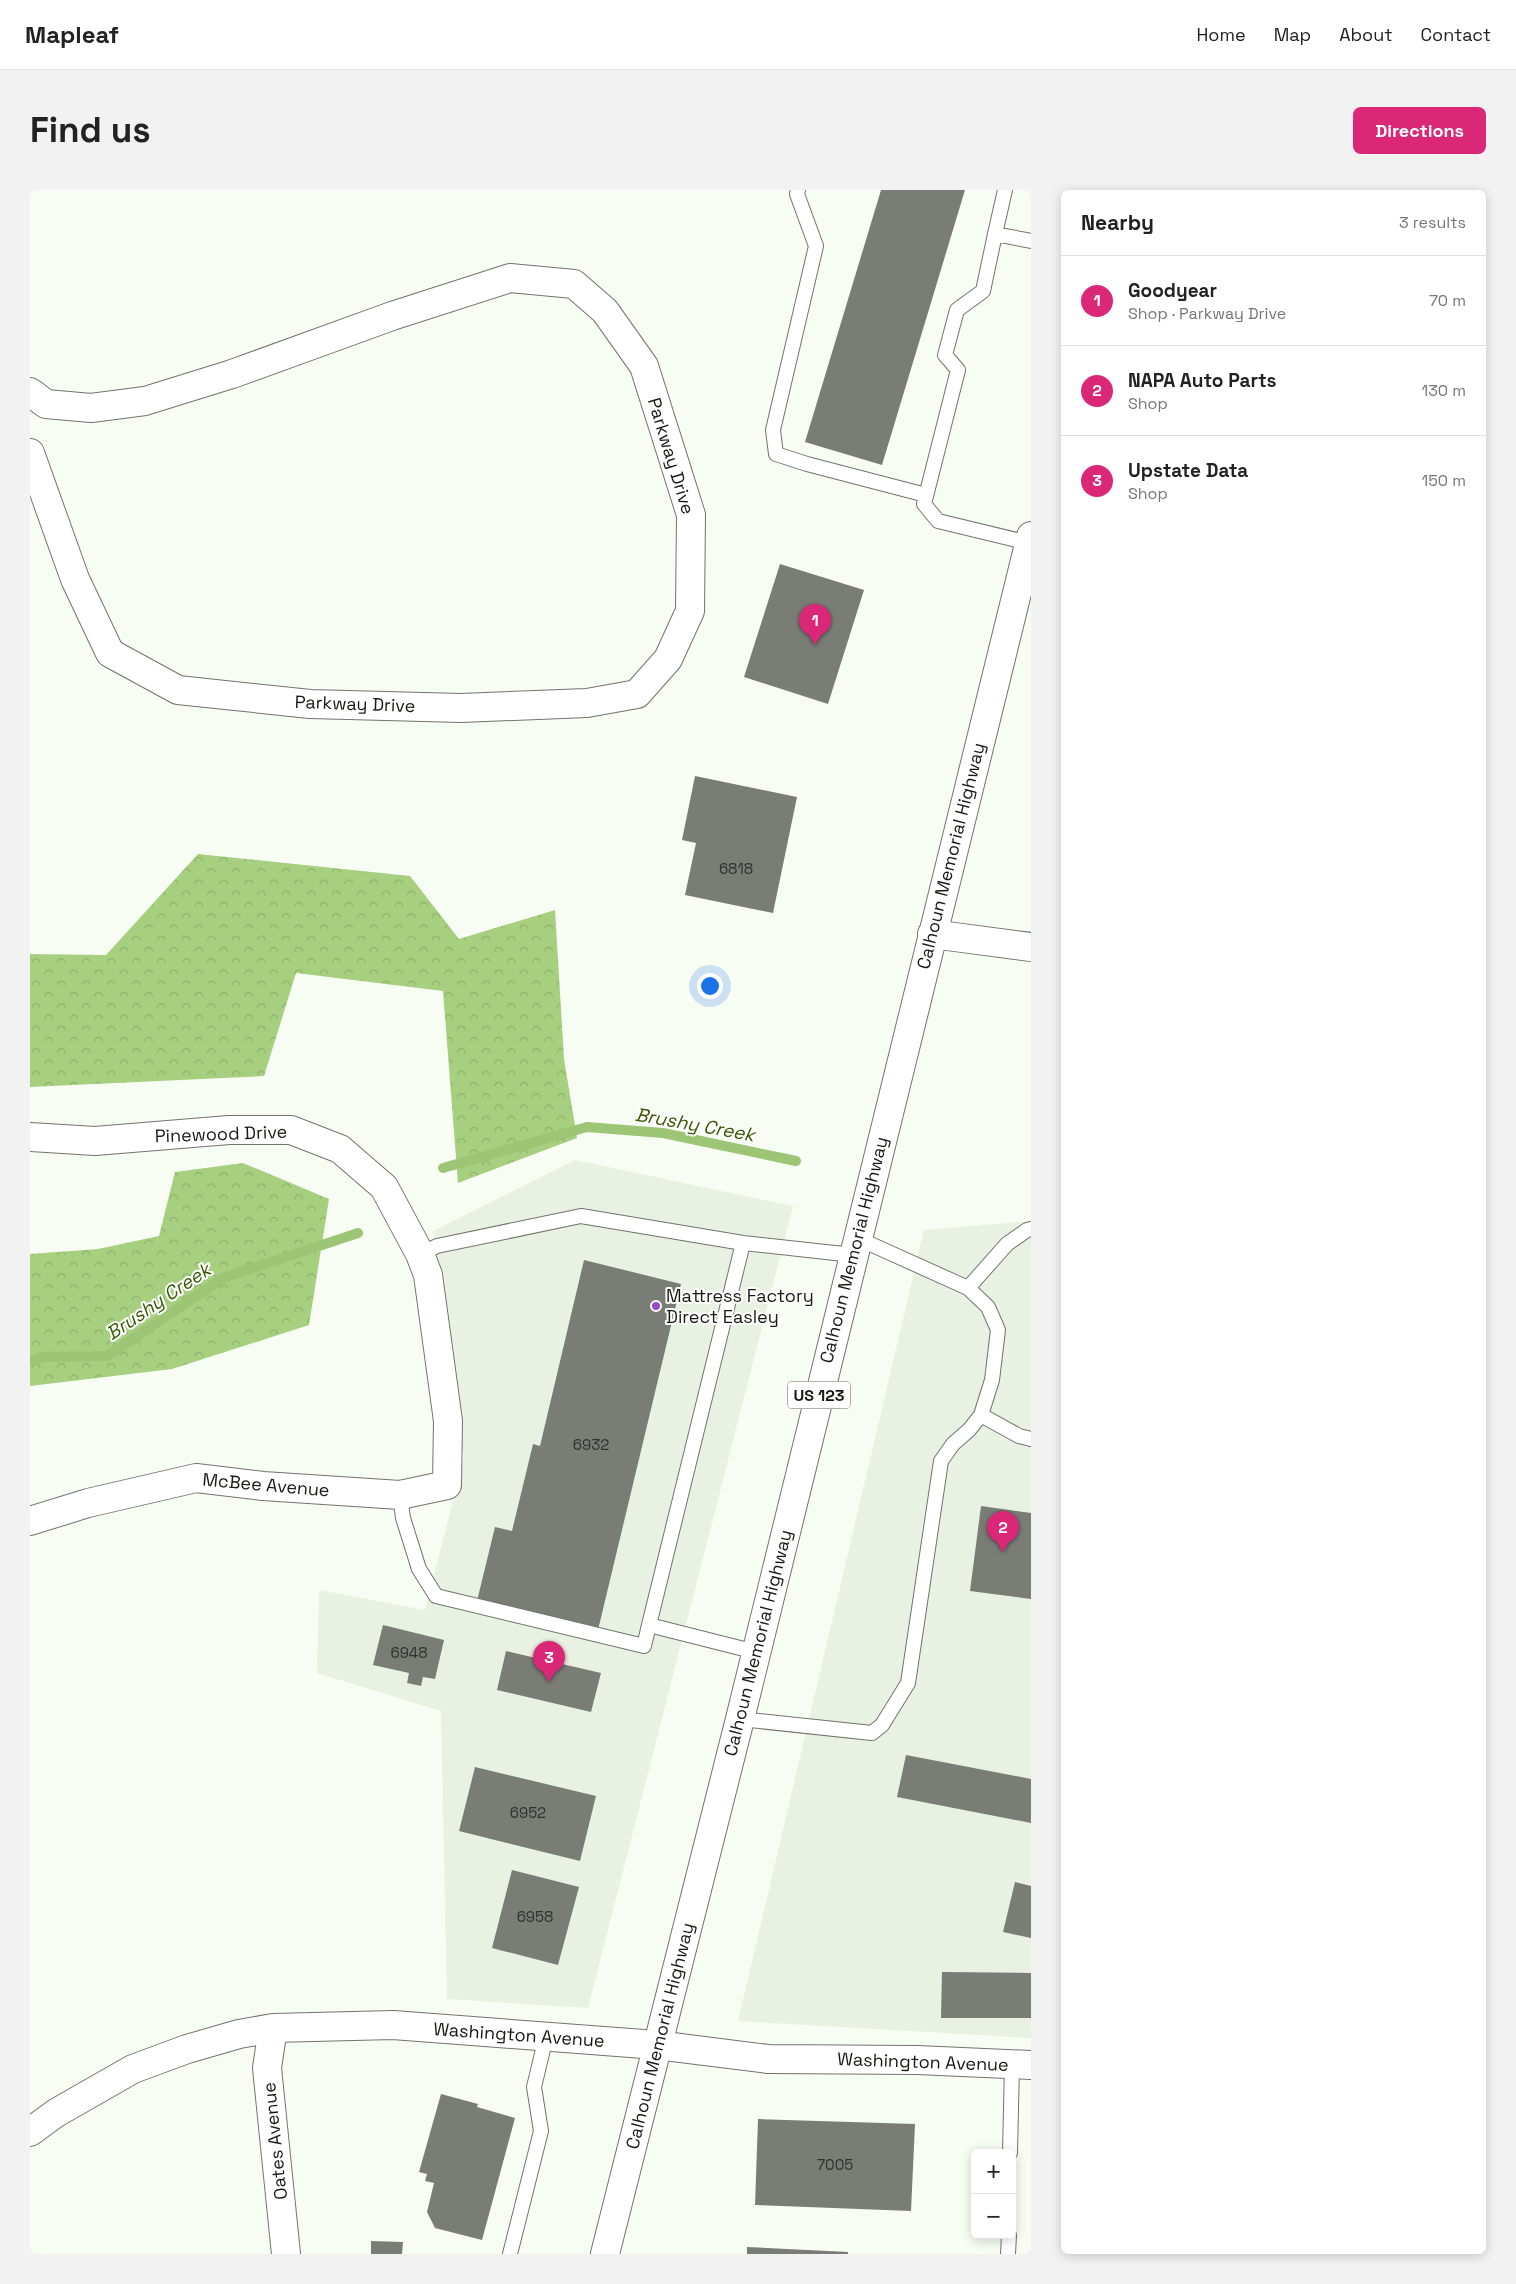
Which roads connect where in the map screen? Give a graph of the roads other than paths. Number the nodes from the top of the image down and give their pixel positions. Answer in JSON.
{"nodes":[{"id":1,"x":798,"y":190,"type":"edge"},
{"id":2,"x":1005,"y":190,"type":"edge"},
{"id":3,"x":995,"y":234,"type":"junction"},
{"id":4,"x":1031,"y":241,"type":"edge"},
{"id":5,"x":30,"y":392,"type":"edge"},
{"id":6,"x":30,"y":453,"type":"edge"},
{"id":7,"x":926,"y":495,"type":"junction"},
{"id":8,"x":1030,"y":540,"type":"edge"},
{"id":9,"x":932,"y":934,"type":"junction"},
{"id":10,"x":1031,"y":946,"type":"edge"},
{"id":11,"x":30,"y":1137,"type":"edge"},
{"id":12,"x":1031,"y":1229,"type":"edge"},
{"id":13,"x":743,"y":1243,"type":"junction"},
{"id":14,"x":855,"y":1246,"type":"junction"},
{"id":15,"x":420,"y":1254,"type":"junction"},
{"id":16,"x":968,"y":1288,"type":"junction"},
{"id":17,"x":981,"y":1415,"type":"junction"},
{"id":18,"x":1031,"y":1439,"type":"edge"},
{"id":19,"x":447,"y":1485,"type":"joint"},
{"id":20,"x":400,"y":1495,"type":"junction"},
{"id":21,"x":30,"y":1521,"type":"edge"},
{"id":22,"x":649,"y":1625,"type":"junction"},
{"id":23,"x":756,"y":1652,"type":"junction"},
{"id":24,"x":740,"y":1719,"type":"junction"},
{"id":25,"x":273,"y":2028,"type":"junction"},
{"id":26,"x":546,"y":2036,"type":"junction"},
{"id":27,"x":657,"y":2045,"type":"junction"},
{"id":28,"x":1022,"y":2065,"type":"edge"},
{"id":29,"x":30,"y":2132,"type":"edge"},
{"id":30,"x":1011,"y":2149,"type":"edge"},
{"id":31,"x":1009,"y":2239,"type":"edge"},
{"id":32,"x":286,"y":2254,"type":"edge"},
{"id":33,"x":510,"y":2254,"type":"edge"},
{"id":34,"x":605,"y":2254,"type":"edge"},
{"id":35,"x":1008,"y":2254,"type":"edge"}],
"edges":[{"from":1,"to":7,"type":"lane"},
{"from":2,"to":3,"type":"lane"},
{"from":3,"to":4,"type":"lane"},
{"from":3,"to":7,"type":"lane"},
{"from":5,"to":6,"type":"main road","name":"Parkway Drive"},
{"from":7,"to":8,"type":"lane"},
{"from":8,"to":9,"type":"main road","name":"Calhoun Memorial Highway","number":"US 123"},
{"from":9,"to":10,"type":"main road"},
{"from":9,"to":14,"type":"main road","name":"Calhoun Memorial Highway","number":"US 123"},
{"from":11,"to":15,"type":"main road","name":"Pinewood Drive"},
{"from":12,"to":16,"type":"lane"},
{"from":13,"to":14,"type":"lane"},
{"from":13,"to":15,"type":"lane"},
{"from":13,"to":22,"type":"lane"},
{"from":14,"to":16,"type":"lane"},
{"from":14,"to":23,"type":"main road","name":"Calhoun Memorial Highway","number":"US 123"},
{"from":15,"to":19,"type":"main road","name":"Pinewood Drive"},
{"from":16,"to":17,"type":"lane"},
{"from":17,"to":18,"type":"lane"},
{"from":17,"to":24,"type":"lane"},
{"from":19,"to":20,"type":"main road","name":"McBee Avenue"},
{"from":20,"to":21,"type":"main road","name":"McBee Avenue"},
{"from":20,"to":22,"type":"lane"},
{"from":22,"to":23,"type":"lane"},
{"from":23,"to":24,"type":"main road","name":"Calhoun Memorial Highway","number":"US 123"},
{"from":24,"to":27,"type":"main road","name":"Calhoun Memorial Highway","number":"US 123"},
{"from":25,"to":26,"type":"main road","name":"Washington Avenue"},
{"from":25,"to":29,"type":"main road","name":"Washington Avenue"},
{"from":25,"to":32,"type":"main road","name":"Oates Avenue"},
{"from":26,"to":27,"type":"main road","name":"Washington Avenue"},
{"from":26,"to":33,"type":"lane"},
{"from":27,"to":28,"type":"main road","name":"Washington Avenue"},
{"from":27,"to":34,"type":"main road","name":"Calhoun Memorial Highway","number":"US 123"},
{"from":28,"to":30,"type":"lane"},
{"from":31,"to":35,"type":"lane"}]}
